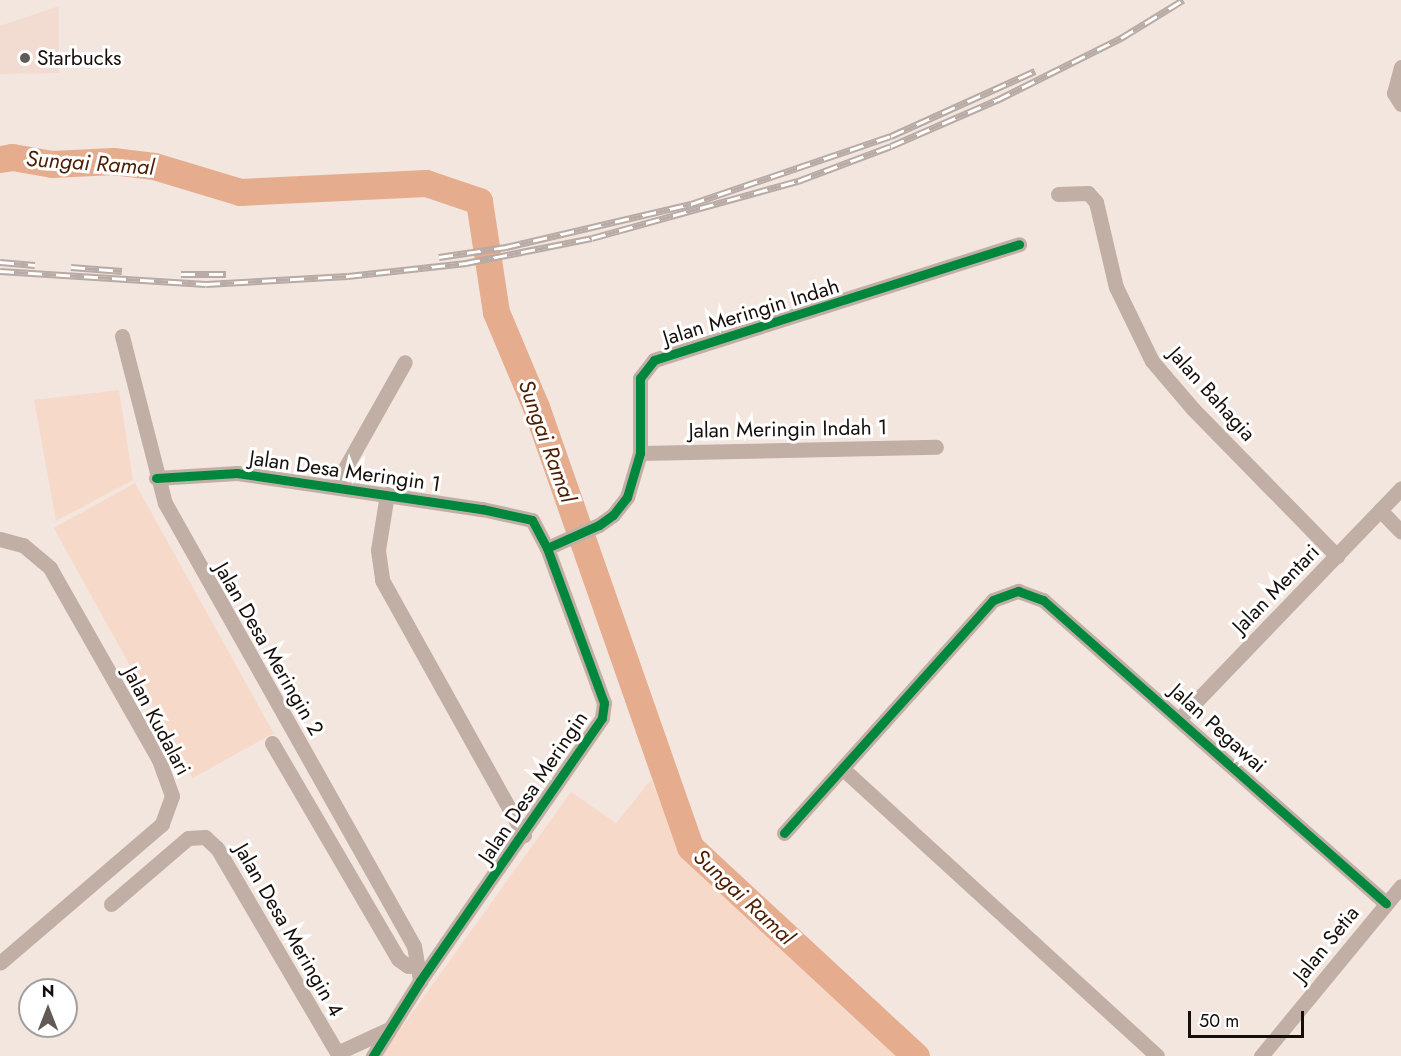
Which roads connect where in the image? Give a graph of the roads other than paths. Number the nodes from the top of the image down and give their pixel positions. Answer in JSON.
{"nodes":[{"id":1,"x":1401,"y":67,"type":"edge"},
{"id":2,"x":1401,"y":104,"type":"edge"},
{"id":3,"x":1058,"y":194,"type":"dead end"},
{"id":4,"x":1019,"y":244,"type":"dead end"},
{"id":5,"x":122,"y":336,"type":"dead end"},
{"id":6,"x":405,"y":362,"type":"dead end"},
{"id":7,"x":936,"y":447,"type":"dead end"},
{"id":8,"x":640,"y":453,"type":"junction"},
{"id":9,"x":156,"y":478,"type":"junction"},
{"id":10,"x":335,"y":486,"type":"junction"},
{"id":11,"x":1401,"y":488,"type":"edge"},
{"id":12,"x":387,"y":494,"type":"junction"},
{"id":13,"x":1380,"y":510,"type":"junction"},
{"id":14,"x":528,"y":518,"type":"joint"},
{"id":15,"x":1401,"y":532,"type":"edge"},
{"id":16,"x":0,"y":539,"type":"edge"},
{"id":17,"x":547,"y":548,"type":"junction"},
{"id":18,"x":1337,"y":556,"type":"junction"},
{"id":19,"x":1180,"y":718,"type":"junction"},
{"id":20,"x":272,"y":743,"type":"dead end"},
{"id":21,"x":843,"y":769,"type":"junction"},
{"id":22,"x":784,"y":833,"type":"dead end"},
{"id":23,"x":524,"y":835,"type":"junction"},
{"id":24,"x":1401,"y":886,"type":"edge"},
{"id":25,"x":1386,"y":903,"type":"junction"},
{"id":26,"x":111,"y":904,"type":"dead end"},
{"id":27,"x":0,"y":963,"type":"edge"},
{"id":28,"x":414,"y":965,"type":"junction"},
{"id":29,"x":420,"y":981,"type":"junction"},
{"id":30,"x":389,"y":1029,"type":"junction"},
{"id":31,"x":338,"y":1054,"type":"edge"},
{"id":32,"x":373,"y":1056,"type":"edge"},
{"id":33,"x":1157,"y":1056,"type":"edge"},
{"id":34,"x":1261,"y":1056,"type":"edge"}],
"edges":[{"from":1,"to":2,"type":"street"},
{"from":3,"to":18,"type":"street","name":"Jalan Bahagia"},
{"from":4,"to":8,"type":"street","name":"Jalan Meringin Indah"},
{"from":5,"to":9,"type":"street","name":"Jalan Desa Meringin 2"},
{"from":6,"to":10,"type":"street"},
{"from":7,"to":8,"type":"street","name":"Jalan Meringin Indah 1"},
{"from":8,"to":17,"type":"street","name":"Jalan Meringin Indah"},
{"from":9,"to":10,"type":"street","name":"Jalan Desa Meringin 1"},
{"from":9,"to":28,"type":"street","name":"Jalan Desa Meringin 2"},
{"from":10,"to":12,"type":"street","name":"Jalan Desa Meringin 1"},
{"from":11,"to":13,"type":"street","name":"Jalan Mentari"},
{"from":12,"to":14,"type":"street","name":"Jalan Desa Meringin 1"},
{"from":12,"to":23,"type":"street"},
{"from":13,"to":15,"type":"street"},
{"from":13,"to":18,"type":"street","name":"Jalan Mentari"},
{"from":14,"to":17,"type":"street","name":"Jalan Desa Meringin"},
{"from":16,"to":27,"type":"street","name":"Jalan Kudalari"},
{"from":17,"to":23,"type":"street","name":"Jalan Desa Meringin"},
{"from":18,"to":19,"type":"street","name":"Jalan Mentari"},
{"from":19,"to":21,"type":"street","name":"Jalan Pegawai"},
{"from":19,"to":25,"type":"street","name":"Jalan Pegawai"},
{"from":20,"to":28,"type":"street"},
{"from":21,"to":22,"type":"street"},
{"from":21,"to":33,"type":"street"},
{"from":23,"to":29,"type":"street","name":"Jalan Desa Meringin"},
{"from":24,"to":25,"type":"street","name":"Jalan Setia"},
{"from":25,"to":34,"type":"street","name":"Jalan Setia"},
{"from":26,"to":31,"type":"street","name":"Jalan Desa Meringin 4"},
{"from":28,"to":29,"type":"street","name":"Jalan Desa Meringin 2"},
{"from":29,"to":30,"type":"street","name":"Jalan Desa Meringin"},
{"from":30,"to":31,"type":"street"},
{"from":30,"to":32,"type":"street","name":"Jalan Desa Meringin"}]}
